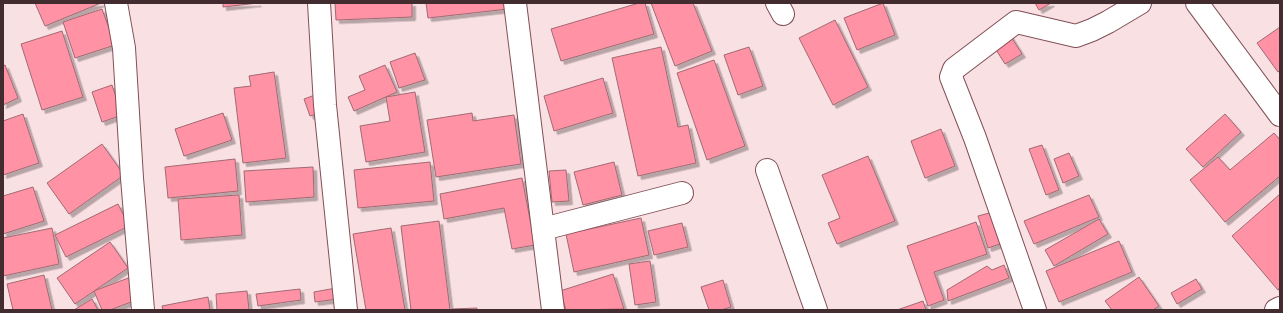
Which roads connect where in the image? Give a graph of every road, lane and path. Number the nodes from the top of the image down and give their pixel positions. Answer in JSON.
{"nodes":[{"id":1,"x":116,"y":3,"type":"edge"},
{"id":2,"x":319,"y":3,"type":"edge"},
{"id":3,"x":515,"y":3,"type":"edge"},
{"id":4,"x":1140,"y":3,"type":"edge"},
{"id":5,"x":1197,"y":3,"type":"edge"},
{"id":6,"x":1280,"y":115,"type":"edge"},
{"id":7,"x":767,"y":170,"type":"dead end"},
{"id":8,"x":682,"y":193,"type":"dead end"},
{"id":9,"x":542,"y":229,"type":"junction"},
{"id":10,"x":1280,"y":308,"type":"edge"},
{"id":11,"x":143,"y":310,"type":"edge"},
{"id":12,"x":346,"y":310,"type":"edge"},
{"id":13,"x":553,"y":310,"type":"edge"},
{"id":14,"x":816,"y":310,"type":"edge"},
{"id":15,"x":1035,"y":310,"type":"edge"},
{"id":16,"x":1276,"y":310,"type":"edge"}],
"edges":[{"from":1,"to":11,"type":"street"},
{"from":2,"to":12,"type":"street"},
{"from":3,"to":9,"type":"street"},
{"from":4,"to":15,"type":"street"},
{"from":5,"to":6,"type":"street"},
{"from":7,"to":14,"type":"street"},
{"from":8,"to":9,"type":"street"},
{"from":9,"to":13,"type":"street"},
{"from":10,"to":16,"type":"street"}]}
